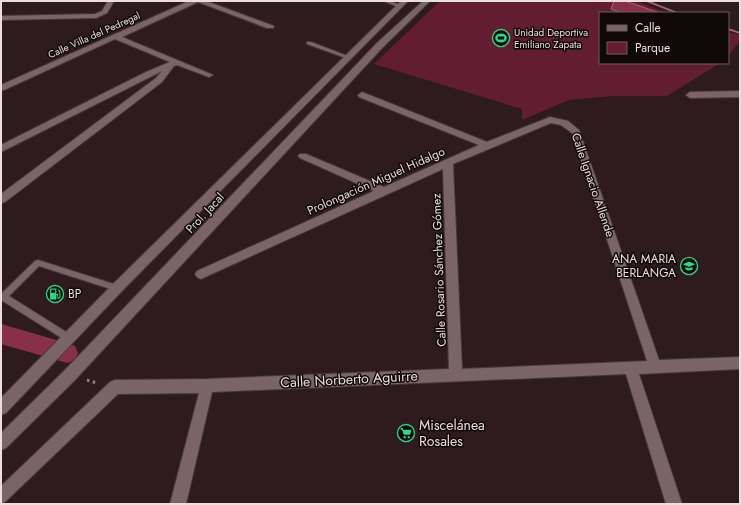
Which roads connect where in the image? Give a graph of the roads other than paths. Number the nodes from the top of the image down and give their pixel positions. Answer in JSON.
{"nodes":[{"id":1,"x":111,"y":1,"type":"edge"},
{"id":2,"x":195,"y":1,"type":"edge"},
{"id":3,"x":200,"y":1,"type":"edge"},
{"id":4,"x":386,"y":1,"type":"edge"},
{"id":5,"x":427,"y":1,"type":"edge"},
{"id":6,"x":403,"y":3,"type":"edge"},
{"id":7,"x":1,"y":18,"type":"edge"},
{"id":8,"x":270,"y":26,"type":"dead end"},
{"id":9,"x":116,"y":37,"type":"junction"},
{"id":10,"x":366,"y":40,"type":"junction"},
{"id":11,"x":309,"y":43,"type":"dead end"},
{"id":12,"x":380,"y":45,"type":"junction"},
{"id":13,"x":348,"y":57,"type":"junction"},
{"id":14,"x":173,"y":64,"type":"junction"},
{"id":15,"x":209,"y":75,"type":"dead end"},
{"id":16,"x":1,"y":88,"type":"edge"},
{"id":17,"x":690,"y":94,"type":"dead end"},
{"id":18,"x":740,"y":94,"type":"edge"},
{"id":19,"x":362,"y":95,"type":"dead end"},
{"id":20,"x":564,"y":122,"type":"joint"},
{"id":21,"x":487,"y":146,"type":"junction"},
{"id":22,"x":1,"y":149,"type":"edge"},
{"id":23,"x":303,"y":156,"type":"dead end"},
{"id":24,"x":448,"y":164,"type":"junction"},
{"id":25,"x":385,"y":192,"type":"junction"},
{"id":26,"x":1,"y":199,"type":"edge"},
{"id":27,"x":201,"y":274,"type":"dead end"},
{"id":28,"x":117,"y":288,"type":"junction"},
{"id":29,"x":68,"y":338,"type":"junction"},
{"id":30,"x":740,"y":363,"type":"edge"},
{"id":31,"x":655,"y":366,"type":"junction"},
{"id":32,"x":631,"y":368,"type":"junction"},
{"id":33,"x":456,"y":374,"type":"junction"},
{"id":34,"x":207,"y":386,"type":"junction"},
{"id":35,"x":1,"y":408,"type":"edge"},
{"id":36,"x":1,"y":443,"type":"edge"},
{"id":37,"x":1,"y":496,"type":"edge"},
{"id":38,"x":178,"y":504,"type":"edge"},
{"id":39,"x":674,"y":504,"type":"edge"}],
"edges":[{"from":1,"to":7,"type":"street"},
{"from":2,"to":9,"type":"street","name":"Calle Villa del Pedregal"},
{"from":3,"to":8,"type":"street"},
{"from":4,"to":6,"type":"lane"},
{"from":5,"to":12,"type":"street","name":"Prol. Jacal"},
{"from":6,"to":10,"type":"street","name":"Prol. Jacal"},
{"from":9,"to":14,"type":"street"},
{"from":9,"to":16,"type":"street","name":"Calle Villa del Pedregal"},
{"from":10,"to":12,"type":"street"},
{"from":10,"to":13,"type":"street","name":"Prol. Jacal"},
{"from":11,"to":13,"type":"lane"},
{"from":12,"to":36,"type":"street","name":"Prol. Jacal"},
{"from":13,"to":28,"type":"street","name":"Prol. Jacal"},
{"from":14,"to":15,"type":"street"},
{"from":14,"to":22,"type":"street"},
{"from":14,"to":26,"type":"street"},
{"from":17,"to":18,"type":"street"},
{"from":19,"to":21,"type":"street"},
{"from":20,"to":21,"type":"street","name":"Prolongación Miguel Hidalgo"},
{"from":20,"to":31,"type":"street","name":"Calle Ignacio Allende"},
{"from":21,"to":24,"type":"street","name":"Prolongación Miguel Hidalgo"},
{"from":23,"to":25,"type":"street"},
{"from":24,"to":25,"type":"street","name":"Prolongación Miguel Hidalgo"},
{"from":24,"to":33,"type":"street","name":"Calle Rosario Sánchez Gómez"},
{"from":25,"to":27,"type":"street","name":"Prolongación Miguel Hidalgo"},
{"from":28,"to":29,"type":"street","name":"Prol. Jacal"},
{"from":28,"to":29,"type":"lane"},
{"from":29,"to":35,"type":"street","name":"Prol. Jacal"},
{"from":30,"to":31,"type":"street","name":"Calle Norberto Aguirre"},
{"from":31,"to":32,"type":"street","name":"Calle Norberto Aguirre"},
{"from":32,"to":33,"type":"street","name":"Calle Norberto Aguirre"},
{"from":32,"to":39,"type":"street"},
{"from":33,"to":34,"type":"street","name":"Calle Norberto Aguirre"},
{"from":34,"to":37,"type":"street","name":"Calle Norberto Aguirre"},
{"from":34,"to":38,"type":"street"}]}
